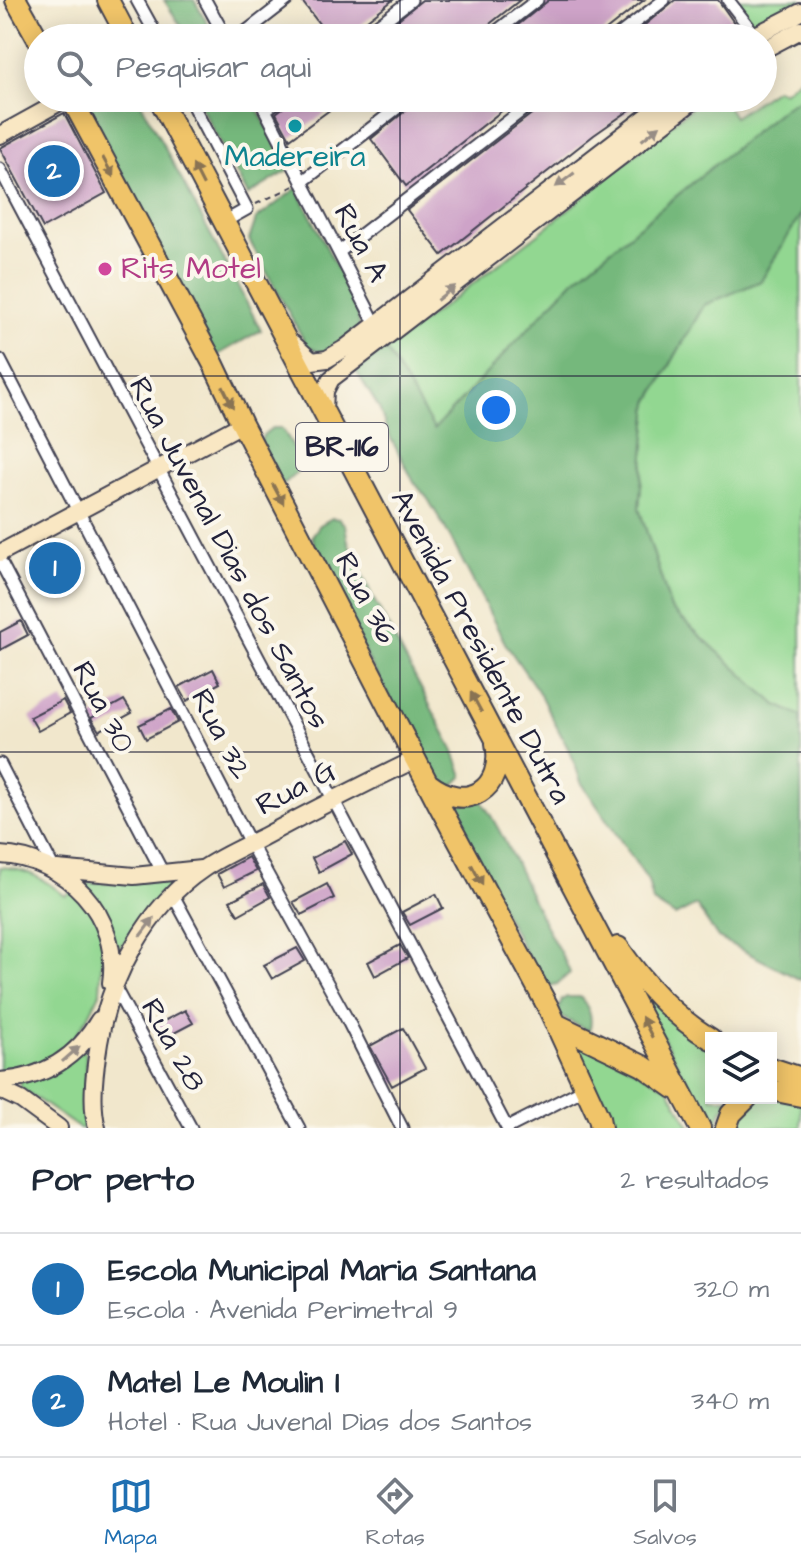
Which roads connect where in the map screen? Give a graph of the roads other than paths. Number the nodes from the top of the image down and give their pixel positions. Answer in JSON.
{"nodes":[{"id":1,"x":16,"y":0,"type":"edge"},
{"id":2,"x":108,"y":0,"type":"edge"},
{"id":3,"x":137,"y":0,"type":"edge"},
{"id":4,"x":205,"y":0,"type":"edge"},
{"id":5,"x":287,"y":0,"type":"edge"},
{"id":6,"x":411,"y":0,"type":"edge"},
{"id":7,"x":537,"y":0,"type":"edge"},
{"id":8,"x":664,"y":0,"type":"edge"},
{"id":9,"x":728,"y":0,"type":"edge"},
{"id":10,"x":801,"y":12,"type":"edge"},
{"id":11,"x":30,"y":24,"type":"edge"},
{"id":12,"x":121,"y":24,"type":"edge"},
{"id":13,"x":150,"y":24,"type":"edge"},
{"id":14,"x":218,"y":24,"type":"edge"},
{"id":15,"x":256,"y":24,"type":"edge"},
{"id":16,"x":379,"y":24,"type":"edge"},
{"id":17,"x":506,"y":24,"type":"edge"},
{"id":18,"x":633,"y":24,"type":"edge"},
{"id":19,"x":744,"y":24,"type":"edge"},
{"id":20,"x":777,"y":27,"type":"edge"},
{"id":21,"x":801,"y":30,"type":"edge"},
{"id":22,"x":777,"y":36,"type":"edge"},
{"id":23,"x":43,"y":112,"type":"edge"},
{"id":24,"x":77,"y":112,"type":"edge"},
{"id":25,"x":166,"y":112,"type":"edge"},
{"id":26,"x":196,"y":112,"type":"edge"},
{"id":27,"x":266,"y":112,"type":"edge"},
{"id":28,"x":392,"y":112,"type":"edge"},
{"id":29,"x":520,"y":112,"type":"edge"},
{"id":30,"x":653,"y":112,"type":"edge"},
{"id":31,"x":679,"y":112,"type":"edge"},
{"id":32,"x":0,"y":135,"type":"edge"},
{"id":33,"x":0,"y":169,"type":"edge"},
{"id":34,"x":302,"y":182,"type":"junction"},
{"id":35,"x":222,"y":223,"type":"junction"},
{"id":36,"x":339,"y":252,"type":"junction"},
{"id":37,"x":376,"y":325,"type":"junction"},
{"id":38,"x":283,"y":335,"type":"junction"},
{"id":39,"x":0,"y":360,"type":"edge"},
{"id":40,"x":326,"y":418,"type":"junction"},
{"id":41,"x":242,"y":424,"type":"junction"},
{"id":42,"x":157,"y":469,"type":"junction"},
{"id":43,"x":80,"y":511,"type":"junction"},
{"id":44,"x":0,"y":553,"type":"edge"},
{"id":45,"x":0,"y":561,"type":"edge"},
{"id":46,"x":494,"y":736,"type":"junction"},
{"id":47,"x":416,"y":759,"type":"junction"},
{"id":48,"x":0,"y":764,"type":"edge"},
{"id":49,"x":429,"y":784,"type":"junction"},
{"id":50,"x":332,"y":800,"type":"junction"},
{"id":51,"x":250,"y":843,"type":"junction"},
{"id":52,"x":0,"y":847,"type":"edge"},
{"id":53,"x":0,"y":855,"type":"edge"},
{"id":54,"x":22,"y":857,"type":"junction"},
{"id":55,"x":54,"y":869,"type":"junction"},
{"id":56,"x":202,"y":869,"type":"junction"},
{"id":57,"x":568,"y":873,"type":"junction"},
{"id":58,"x":164,"y":875,"type":"junction"},
{"id":59,"x":173,"y":895,"type":"junction"},
{"id":60,"x":111,"y":991,"type":"junction"},
{"id":61,"x":556,"y":1024,"type":"junction"},
{"id":62,"x":705,"y":1035,"type":"edge"},
{"id":63,"x":777,"y":1070,"type":"edge"},
{"id":64,"x":801,"y":1078,"type":"edge"},
{"id":65,"x":0,"y":1081,"type":"edge"},
{"id":66,"x":586,"y":1088,"type":"junction"},
{"id":67,"x":0,"y":1090,"type":"edge"},
{"id":68,"x":777,"y":1091,"type":"edge"},
{"id":69,"x":801,"y":1096,"type":"edge"},
{"id":70,"x":683,"y":1097,"type":"junction"},
{"id":71,"x":741,"y":1104,"type":"edge"},
{"id":72,"x":59,"y":1128,"type":"edge"},
{"id":73,"x":97,"y":1128,"type":"edge"},
{"id":74,"x":191,"y":1128,"type":"edge"},
{"id":75,"x":299,"y":1128,"type":"edge"},
{"id":76,"x":402,"y":1128,"type":"edge"},
{"id":77,"x":507,"y":1128,"type":"edge"},
{"id":78,"x":601,"y":1128,"type":"edge"},
{"id":79,"x":700,"y":1128,"type":"edge"},
{"id":80,"x":726,"y":1128,"type":"edge"}],
"edges":[{"from":1,"to":11,"type":"highway"},
{"from":2,"to":12,"type":"highway"},
{"from":3,"to":13,"type":"street"},
{"from":4,"to":14,"type":"street"},
{"from":5,"to":15,"type":"street"},
{"from":6,"to":16,"type":"street"},
{"from":7,"to":17,"type":"street"},
{"from":8,"to":18,"type":"street"},
{"from":9,"to":19,"type":"street"},
{"from":10,"to":20,"type":"main road"},
{"from":21,"to":22,"type":"main road"},
{"from":23,"to":32,"type":"main road"},
{"from":24,"to":41,"type":"highway","name":"Rua 36","one_way":true},
{"from":35,"to":25,"type":"highway","name":"Avenida Presidente Dutra","number":"BR-116","one_way":true},
{"from":26,"to":35,"type":"street"},
{"from":27,"to":34,"type":"street","name":"Rua A"},
{"from":28,"to":34,"type":"street"},
{"from":29,"to":36,"type":"street"},
{"from":30,"to":37,"type":"main road","one_way":true},
{"from":40,"to":31,"type":"main road","one_way":true},
{"from":33,"to":42,"type":"street","name":"Rua Juvenal Dias dos Santos"},
{"from":34,"to":36,"type":"street","name":"Rua A"},
{"from":35,"to":38,"type":"highway","name":"Avenida Presidente Dutra","number":"BR-116"},
{"from":36,"to":37,"type":"street","name":"Rua A"},
{"from":37,"to":38,"type":"main road"},
{"from":38,"to":40,"type":"highway","name":"Avenida Presidente Dutra","number":"BR-116"},
{"from":39,"to":43,"type":"street","name":"Rua 32"},
{"from":46,"to":40,"type":"highway","name":"Avenida Presidente Dutra","number":"BR-116","one_way":true},
{"from":41,"to":42,"type":"main road"},
{"from":41,"to":47,"type":"highway","name":"Rua 36","one_way":true},
{"from":42,"to":43,"type":"main road"},
{"from":42,"to":50,"type":"street","name":"Rua Juvenal Dias dos Santos"},
{"from":43,"to":44,"type":"main road"},
{"from":43,"to":51,"type":"street","name":"Rua 32"},
{"from":45,"to":58,"type":"street","name":"Rua 30"},
{"from":46,"to":49,"type":"highway"},
{"from":46,"to":57,"type":"highway","name":"Avenida Presidente Dutra","number":"BR-116"},
{"from":47,"to":49,"type":"highway","name":"Rua 36"},
{"from":47,"to":50,"type":"main road","name":"Rua G"},
{"from":48,"to":55,"type":"street"},
{"from":49,"to":61,"type":"highway","name":"Rua 36","one_way":true},
{"from":50,"to":51,"type":"main road","name":"Rua G"},
{"from":50,"to":77,"type":"street","name":"Rua Juvenal Dias dos Santos"},
{"from":51,"to":56,"type":"main road","name":"Rua G"},
{"from":51,"to":76,"type":"street","name":"Rua 32"},
{"from":52,"to":54,"type":"main road"},
{"from":53,"to":54,"type":"main road"},
{"from":54,"to":55,"type":"main road"},
{"from":55,"to":58,"type":"main road"},
{"from":55,"to":60,"type":"main road"},
{"from":56,"to":58,"type":"main road"},
{"from":56,"to":59,"type":"main road"},
{"from":57,"to":62,"type":"highway"},
{"from":70,"to":57,"type":"highway","name":"Avenida Presidente Dutra","number":"BR-116","one_way":true},
{"from":60,"to":59,"type":"main road","one_way":true},
{"from":59,"to":75,"type":"street"},
{"from":65,"to":60,"type":"main road","one_way":true},
{"from":60,"to":73,"type":"main road"},
{"from":60,"to":74,"type":"street","name":"Rua 28"},
{"from":61,"to":66,"type":"highway","name":"Rua 36"},
{"from":61,"to":70,"type":"highway"},
{"from":63,"to":64,"type":"highway"},
{"from":66,"to":77,"type":"street"},
{"from":66,"to":78,"type":"highway","name":"Rua 36"},
{"from":67,"to":72,"type":"main road"},
{"from":68,"to":69,"type":"highway"},
{"from":70,"to":79,"type":"highway","number":"BR-116"},
{"from":71,"to":80,"type":"highway"}]}
